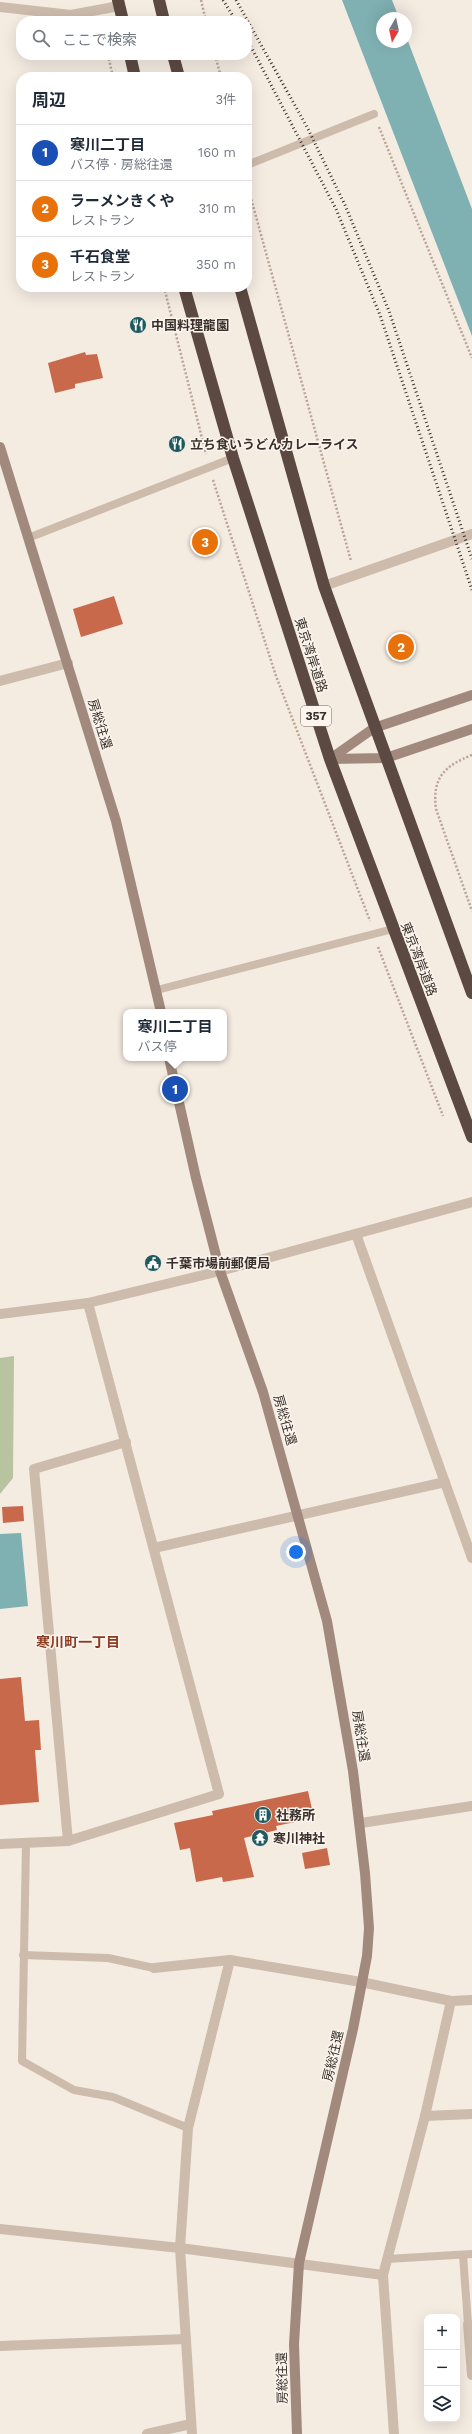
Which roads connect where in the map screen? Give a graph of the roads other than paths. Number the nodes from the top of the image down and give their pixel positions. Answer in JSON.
{"nodes":[{"id":1,"x":159,"y":0,"type":"edge"},
{"id":2,"x":119,"y":3,"type":"edge"},
{"id":3,"x":0,"y":7,"type":"edge"},
{"id":4,"x":121,"y":16,"type":"edge"},
{"id":5,"x":163,"y":16,"type":"edge"},
{"id":6,"x":131,"y":60,"type":"edge"},
{"id":7,"x":174,"y":60,"type":"edge"},
{"id":8,"x":134,"y":72,"type":"edge"},
{"id":9,"x":178,"y":72,"type":"edge"},
{"id":10,"x":374,"y":114,"type":"road end"},
{"id":11,"x":252,"y":163,"type":"edge"},
{"id":12,"x":185,"y":292,"type":"edge"},
{"id":13,"x":241,"y":292,"type":"edge"},
{"id":14,"x":0,"y":447,"type":"edge"},
{"id":15,"x":233,"y":458,"type":"junction"},
{"id":16,"x":472,"y":534,"type":"edge"},
{"id":17,"x":28,"y":538,"type":"junction"},
{"id":18,"x":324,"y":586,"type":"junction"},
{"id":19,"x":68,"y":663,"type":"junction"},
{"id":20,"x":0,"y":681,"type":"edge"},
{"id":21,"x":472,"y":695,"type":"edge"},
{"id":22,"x":374,"y":728,"type":"junction"},
{"id":23,"x":472,"y":729,"type":"edge"},
{"id":24,"x":386,"y":758,"type":"junction"},
{"id":25,"x":330,"y":760,"type":"junction"},
{"id":26,"x":393,"y":929,"type":"junction"},
{"id":27,"x":157,"y":990,"type":"junction"},
{"id":28,"x":472,"y":993,"type":"edge"},
{"id":29,"x":160,"y":1009,"type":"edge"},
{"id":30,"x":171,"y":1061,"type":"edge"},
{"id":31,"x":472,"y":1137,"type":"edge"},
{"id":32,"x":472,"y":1202,"type":"edge"},
{"id":33,"x":356,"y":1234,"type":"junction"},
{"id":34,"x":220,"y":1271,"type":"junction"},
{"id":35,"x":88,"y":1303,"type":"junction"},
{"id":36,"x":0,"y":1314,"type":"edge"},
{"id":37,"x":126,"y":1442,"type":"junction"},
{"id":38,"x":445,"y":1482,"type":"junction"},
{"id":39,"x":298,"y":1517,"type":"junction"},
{"id":40,"x":154,"y":1548,"type":"junction"},
{"id":41,"x":472,"y":1558,"type":"edge"},
{"id":42,"x":472,"y":1806,"type":"edge"},
{"id":43,"x":361,"y":1823,"type":"junction"},
{"id":44,"x":68,"y":1840,"type":"junction"},
{"id":45,"x":0,"y":1844,"type":"edge"},
{"id":46,"x":26,"y":1844,"type":"junction"},
{"id":47,"x":23,"y":1955,"type":"junction"},
{"id":48,"x":230,"y":1960,"type":"junction"},
{"id":49,"x":154,"y":1968,"type":"joint"},
{"id":50,"x":361,"y":1982,"type":"junction"},
{"id":51,"x":472,"y":2000,"type":"edge"},
{"id":52,"x":451,"y":2001,"type":"junction"},
{"id":53,"x":472,"y":2114,"type":"edge"},
{"id":54,"x":425,"y":2116,"type":"junction"},
{"id":55,"x":188,"y":2128,"type":"junction"},
{"id":56,"x":0,"y":2229,"type":"edge"},
{"id":57,"x":180,"y":2248,"type":"junction"},
{"id":58,"x":472,"y":2254,"type":"edge"},
{"id":59,"x":463,"y":2255,"type":"junction"},
{"id":60,"x":387,"y":2259,"type":"junction"},
{"id":61,"x":300,"y":2263,"type":"junction"},
{"id":62,"x":383,"y":2275,"type":"junction"},
{"id":63,"x":468,"y":2324,"type":"joint"},
{"id":64,"x":186,"y":2339,"type":"junction"},
{"id":65,"x":0,"y":2346,"type":"edge"},
{"id":66,"x":472,"y":2375,"type":"edge"},
{"id":67,"x":192,"y":2429,"type":"edge"},
{"id":68,"x":147,"y":2434,"type":"edge"},
{"id":69,"x":297,"y":2434,"type":"edge"},
{"id":70,"x":394,"y":2434,"type":"edge"}],
"edges":[{"from":1,"to":5,"type":"highway"},
{"from":2,"to":3,"type":"street"},
{"from":2,"to":4,"type":"highway"},
{"from":6,"to":8,"type":"highway"},
{"from":7,"to":9,"type":"highway"},
{"from":10,"to":11,"type":"lane"},
{"from":12,"to":15,"type":"highway","name":"東京湾岸道路","number":"357"},
{"from":13,"to":18,"type":"highway"},
{"from":14,"to":17,"type":"street","name":"房総往還"},
{"from":15,"to":17,"type":"lane"},
{"from":15,"to":25,"type":"highway","name":"東京湾岸道路","number":"357"},
{"from":16,"to":18,"type":"street"},
{"from":17,"to":19,"type":"street","name":"房総往還"},
{"from":18,"to":22,"type":"highway"},
{"from":19,"to":20,"type":"street"},
{"from":19,"to":27,"type":"street","name":"房総往還"},
{"from":21,"to":22,"type":"street"},
{"from":22,"to":24,"type":"highway"},
{"from":22,"to":25,"type":"street"},
{"from":23,"to":24,"type":"street"},
{"from":24,"to":25,"type":"street"},
{"from":24,"to":28,"type":"highway"},
{"from":25,"to":26,"type":"highway","name":"東京湾岸道路","number":"357"},
{"from":26,"to":27,"type":"lane"},
{"from":26,"to":31,"type":"highway","name":"東京湾岸道路","number":"357"},
{"from":27,"to":29,"type":"street","name":"房総往還"},
{"from":30,"to":34,"type":"street","name":"房総往還"},
{"from":32,"to":33,"type":"street"},
{"from":33,"to":34,"type":"street"},
{"from":33,"to":38,"type":"street"},
{"from":34,"to":35,"type":"street"},
{"from":34,"to":39,"type":"street","name":"房総往還"},
{"from":35,"to":36,"type":"street"},
{"from":35,"to":37,"type":"street"},
{"from":37,"to":40,"type":"street"},
{"from":37,"to":44,"type":"street"},
{"from":38,"to":39,"type":"street"},
{"from":38,"to":41,"type":"street"},
{"from":39,"to":40,"type":"street"},
{"from":39,"to":43,"type":"street","name":"房総往還"},
{"from":40,"to":44,"type":"street"},
{"from":42,"to":43,"type":"street"},
{"from":43,"to":50,"type":"street","name":"房総往還"},
{"from":44,"to":46,"type":"street"},
{"from":45,"to":46,"type":"street"},
{"from":46,"to":47,"type":"lane"},
{"from":47,"to":49,"type":"lane"},
{"from":47,"to":55,"type":"lane"},
{"from":48,"to":49,"type":"street"},
{"from":48,"to":50,"type":"street"},
{"from":48,"to":55,"type":"street"},
{"from":50,"to":52,"type":"street"},
{"from":50,"to":61,"type":"street","name":"房総往還"},
{"from":51,"to":52,"type":"street"},
{"from":52,"to":54,"type":"street"},
{"from":53,"to":54,"type":"street"},
{"from":54,"to":60,"type":"street"},
{"from":55,"to":57,"type":"street"},
{"from":56,"to":57,"type":"street"},
{"from":57,"to":61,"type":"street"},
{"from":57,"to":64,"type":"street"},
{"from":58,"to":59,"type":"lane"},
{"from":59,"to":60,"type":"lane"},
{"from":59,"to":63,"type":"lane"},
{"from":60,"to":62,"type":"street"},
{"from":61,"to":62,"type":"street"},
{"from":61,"to":69,"type":"street","name":"房総往還"},
{"from":62,"to":70,"type":"street"},
{"from":63,"to":66,"type":"street"},
{"from":64,"to":65,"type":"street"},
{"from":64,"to":67,"type":"street"},
{"from":67,"to":68,"type":"street"}]}
